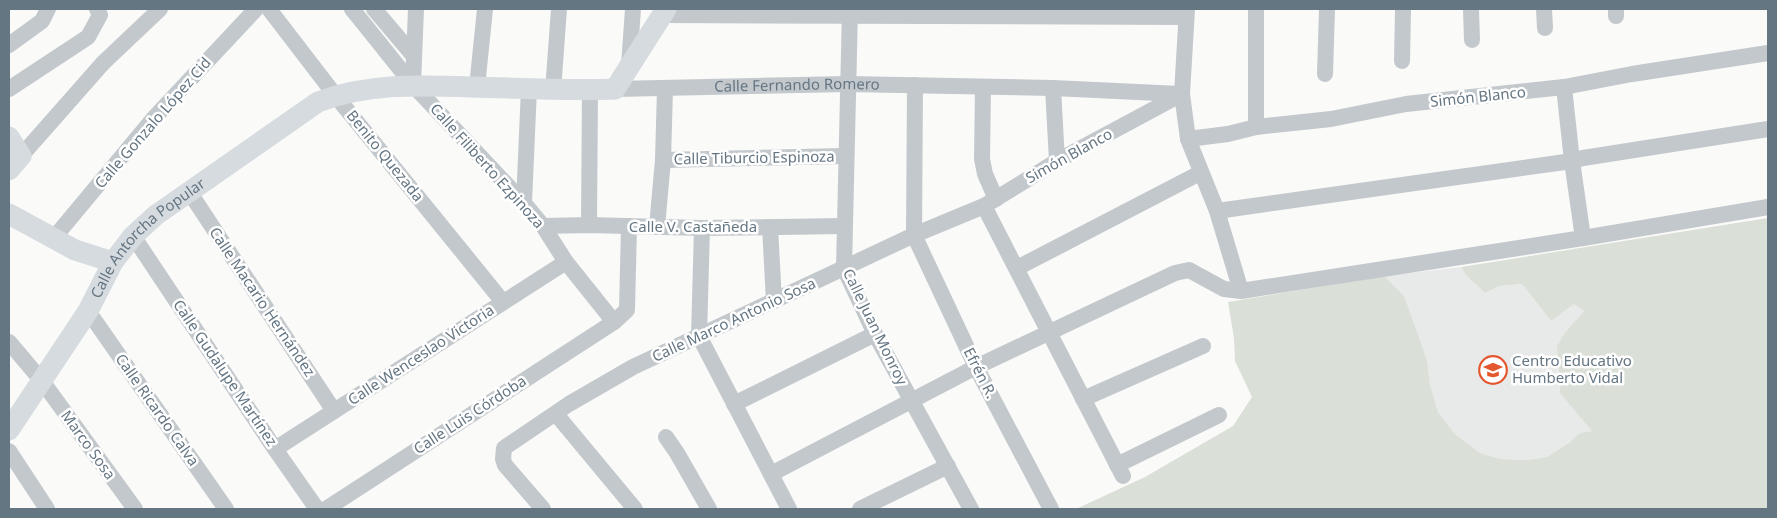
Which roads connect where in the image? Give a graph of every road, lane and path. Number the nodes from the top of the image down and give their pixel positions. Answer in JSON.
{"nodes":[{"id":1,"x":48,"y":9,"type":"edge"},
{"id":2,"x":97,"y":9,"type":"edge"},
{"id":3,"x":160,"y":9,"type":"edge"},
{"id":4,"x":256,"y":9,"type":"edge"},
{"id":5,"x":269,"y":9,"type":"edge"},
{"id":6,"x":352,"y":9,"type":"edge"},
{"id":7,"x":374,"y":9,"type":"edge"},
{"id":8,"x":416,"y":9,"type":"edge"},
{"id":9,"x":485,"y":9,"type":"edge"},
{"id":10,"x":560,"y":9,"type":"edge"},
{"id":11,"x":633,"y":9,"type":"edge"},
{"id":12,"x":1256,"y":9,"type":"edge"},
{"id":13,"x":1327,"y":9,"type":"edge"},
{"id":14,"x":1403,"y":9,"type":"edge"},
{"id":15,"x":1471,"y":9,"type":"edge"},
{"id":16,"x":1544,"y":9,"type":"edge"},
{"id":17,"x":664,"y":12,"type":"edge"},
{"id":18,"x":776,"y":12,"type":"edge"},
{"id":19,"x":850,"y":12,"type":"edge"},
{"id":20,"x":916,"y":13,"type":"edge"},
{"id":21,"x":990,"y":13,"type":"edge"},
{"id":22,"x":1064,"y":13,"type":"edge"},
{"id":23,"x":1139,"y":13,"type":"edge"},
{"id":24,"x":1186,"y":13,"type":"edge"},
{"id":25,"x":1544,"y":28,"type":"dead end"},
{"id":26,"x":1472,"y":40,"type":"dead end"},
{"id":27,"x":9,"y":45,"type":"edge"},
{"id":28,"x":1768,"y":53,"type":"edge"},
{"id":29,"x":413,"y":54,"type":"junction"},
{"id":30,"x":1402,"y":61,"type":"dead end"},
{"id":31,"x":630,"y":65,"type":"junction"},
{"id":32,"x":1325,"y":74,"type":"dead end"},
{"id":33,"x":848,"y":84,"type":"junction"},
{"id":34,"x":413,"y":85,"type":"junction"},
{"id":35,"x":915,"y":85,"type":"junction"},
{"id":36,"x":477,"y":87,"type":"junction"},
{"id":37,"x":983,"y":87,"type":"junction"},
{"id":38,"x":1564,"y":87,"type":"junction"},
{"id":39,"x":529,"y":88,"type":"junction"},
{"id":40,"x":665,"y":88,"type":"junction"},
{"id":41,"x":1053,"y":88,"type":"junction"},
{"id":42,"x":9,"y":89,"type":"edge"},
{"id":43,"x":590,"y":90,"type":"junction"},
{"id":44,"x":616,"y":90,"type":"junction"},
{"id":45,"x":553,"y":91,"type":"junction"},
{"id":46,"x":1182,"y":94,"type":"junction"},
{"id":47,"x":335,"y":95,"type":"junction"},
{"id":48,"x":1256,"y":127,"type":"junction"},
{"id":49,"x":1768,"y":129,"type":"edge"},
{"id":50,"x":9,"y":137,"type":"edge"},
{"id":51,"x":1188,"y":139,"type":"junction"},
{"id":52,"x":846,"y":156,"type":"junction"},
{"id":53,"x":663,"y":160,"type":"junction"},
{"id":54,"x":1057,"y":161,"type":"junction"},
{"id":55,"x":1572,"y":161,"type":"junction"},
{"id":56,"x":15,"y":163,"type":"edge"},
{"id":57,"x":1200,"y":173,"type":"junction"},
{"id":58,"x":190,"y":193,"type":"junction"},
{"id":59,"x":990,"y":202,"type":"junction"},
{"id":60,"x":524,"y":203,"type":"junction"},
{"id":61,"x":1768,"y":207,"type":"edge"},
{"id":62,"x":1217,"y":211,"type":"junction"},
{"id":63,"x":9,"y":214,"type":"edge"},
{"id":64,"x":589,"y":225,"type":"junction"},
{"id":65,"x":543,"y":226,"type":"junction"},
{"id":66,"x":629,"y":226,"type":"junction"},
{"id":67,"x":844,"y":226,"type":"junction"},
{"id":68,"x":657,"y":227,"type":"junction"},
{"id":69,"x":770,"y":227,"type":"junction"},
{"id":70,"x":702,"y":228,"type":"junction"},
{"id":71,"x":914,"y":235,"type":"junction"},
{"id":72,"x":133,"y":236,"type":"junction"},
{"id":73,"x":1584,"y":238,"type":"junction"},
{"id":74,"x":53,"y":239,"type":"junction"},
{"id":75,"x":113,"y":262,"type":"junction"},
{"id":76,"x":566,"y":262,"type":"junction"},
{"id":77,"x":844,"y":268,"type":"junction"},
{"id":78,"x":1017,"y":268,"type":"junction"},
{"id":79,"x":1241,"y":291,"type":"junction"},
{"id":80,"x":774,"y":301,"type":"junction"},
{"id":81,"x":502,"y":302,"type":"junction"},
{"id":82,"x":88,"y":311,"type":"junction"},
{"id":83,"x":614,"y":322,"type":"junction"},
{"id":84,"x":1048,"y":333,"type":"junction"},
{"id":85,"x":875,"y":334,"type":"junction"},
{"id":86,"x":699,"y":336,"type":"junction"},
{"id":87,"x":9,"y":342,"type":"edge"},
{"id":88,"x":1203,"y":346,"type":"dead end"},
{"id":89,"x":976,"y":366,"type":"junction"},
{"id":90,"x":42,"y":381,"type":"junction"},
{"id":91,"x":1083,"y":399,"type":"junction"},
{"id":92,"x":912,"y":400,"type":"junction"},
{"id":93,"x":734,"y":404,"type":"junction"},
{"id":94,"x":334,"y":411,"type":"junction"},
{"id":95,"x":556,"y":414,"type":"junction"},
{"id":96,"x":1219,"y":415,"type":"dead end"},
{"id":97,"x":9,"y":430,"type":"edge"},
{"id":98,"x":666,"y":437,"type":"dead end"},
{"id":99,"x":275,"y":449,"type":"junction"},
{"id":100,"x":9,"y":451,"type":"edge"},
{"id":101,"x":948,"y":466,"type":"junction"},
{"id":102,"x":771,"y":474,"type":"junction"},
{"id":103,"x":47,"y":509,"type":"edge"},
{"id":104,"x":135,"y":509,"type":"edge"},
{"id":105,"x":226,"y":509,"type":"edge"},
{"id":106,"x":317,"y":509,"type":"edge"},
{"id":107,"x":326,"y":509,"type":"edge"},
{"id":108,"x":543,"y":509,"type":"edge"},
{"id":109,"x":635,"y":509,"type":"edge"},
{"id":110,"x":709,"y":509,"type":"edge"},
{"id":111,"x":788,"y":509,"type":"edge"},
{"id":112,"x":860,"y":509,"type":"edge"},
{"id":113,"x":971,"y":509,"type":"edge"},
{"id":114,"x":1051,"y":509,"type":"edge"}],
"edges":[{"from":1,"to":27,"type":"street"},
{"from":2,"to":42,"type":"street"},
{"from":3,"to":56,"type":"street"},
{"from":4,"to":74,"type":"street","name":"Calle Gonzalo López Cid"},
{"from":5,"to":47,"type":"street","name":"Benito Quezada"},
{"from":6,"to":34,"type":"street","name":"Calle Filiberto Ezpinoza"},
{"from":7,"to":29,"type":"street"},
{"from":8,"to":29,"type":"street"},
{"from":9,"to":36,"type":"street"},
{"from":10,"to":45,"type":"street"},
{"from":11,"to":31,"type":"street"},
{"from":12,"to":48,"type":"street"},
{"from":13,"to":32,"type":"street"},
{"from":14,"to":30,"type":"street"},
{"from":15,"to":26,"type":"street"},
{"from":16,"to":25,"type":"street"},
{"from":17,"to":18,"type":"street"},
{"from":17,"to":31,"type":"main road"},
{"from":18,"to":19,"type":"street"},
{"from":19,"to":20,"type":"street"},
{"from":19,"to":33,"type":"street","name":"Calle Juan Monroy"},
{"from":20,"to":21,"type":"street"},
{"from":21,"to":22,"type":"street"},
{"from":22,"to":23,"type":"street"},
{"from":23,"to":24,"type":"street"},
{"from":24,"to":46,"type":"street"},
{"from":28,"to":38,"type":"street","name":"Simón Blanco"},
{"from":29,"to":34,"type":"street"},
{"from":31,"to":44,"type":"main road"},
{"from":33,"to":35,"type":"street","name":"Calle Fernando Romero"},
{"from":33,"to":40,"type":"street","name":"Calle Fernando Romero"},
{"from":33,"to":52,"type":"street","name":"Calle Juan Monroy"},
{"from":34,"to":36,"type":"main road","name":"Calle Fernando Romero"},
{"from":34,"to":47,"type":"main road","name":"Calle Antorcha Popular"},
{"from":34,"to":60,"type":"street","name":"Calle Filiberto Ezpinoza"},
{"from":35,"to":37,"type":"street","name":"Calle Fernando Romero"},
{"from":35,"to":71,"type":"street"},
{"from":36,"to":39,"type":"main road","name":"Calle Fernando Romero"},
{"from":37,"to":41,"type":"street","name":"Calle Fernando Romero"},
{"from":37,"to":59,"type":"street"},
{"from":38,"to":48,"type":"street","name":"Simón Blanco"},
{"from":38,"to":55,"type":"street"},
{"from":39,"to":45,"type":"main road","name":"Calle Fernando Romero"},
{"from":39,"to":60,"type":"street"},
{"from":40,"to":44,"type":"street","name":"Calle Fernando Romero"},
{"from":40,"to":53,"type":"street"},
{"from":41,"to":46,"type":"street","name":"Calle Fernando Romero"},
{"from":41,"to":54,"type":"street"},
{"from":43,"to":44,"type":"main road","name":"Calle Fernando Romero"},
{"from":43,"to":45,"type":"main road","name":"Calle Fernando Romero"},
{"from":43,"to":64,"type":"street"},
{"from":46,"to":51,"type":"street"},
{"from":46,"to":54,"type":"street","name":"Simón Blanco"},
{"from":47,"to":58,"type":"main road","name":"Calle Antorcha Popular"},
{"from":47,"to":81,"type":"street","name":"Benito Quezada"},
{"from":48,"to":51,"type":"street","name":"Simón Blanco"},
{"from":49,"to":55,"type":"street"},
{"from":50,"to":56,"type":"main road"},
{"from":51,"to":57,"type":"street"},
{"from":52,"to":53,"type":"street","name":"Calle Tiburcio Espinoza"},
{"from":52,"to":67,"type":"street","name":"Calle Juan Monroy"},
{"from":53,"to":68,"type":"street"},
{"from":54,"to":59,"type":"street","name":"Simón Blanco"},
{"from":55,"to":62,"type":"street"},
{"from":55,"to":73,"type":"street"},
{"from":57,"to":62,"type":"street"},
{"from":57,"to":78,"type":"street"},
{"from":58,"to":72,"type":"main road","name":"Calle Antorcha Popular"},
{"from":58,"to":94,"type":"street","name":"Calle Macario Hernández"},
{"from":59,"to":71,"type":"street","name":"Calle Marco Antonio Sosa"},
{"from":59,"to":78,"type":"street"},
{"from":60,"to":65,"type":"street","name":"Calle Filiberto Ezpinoza"},
{"from":61,"to":73,"type":"street"},
{"from":62,"to":79,"type":"street"},
{"from":63,"to":74,"type":"main road"},
{"from":64,"to":65,"type":"street","name":"Calle V. Castañeda"},
{"from":64,"to":66,"type":"street","name":"Calle V. Castañeda"},
{"from":65,"to":76,"type":"street","name":"Calle Filiberto Ezpinoza"},
{"from":66,"to":68,"type":"street","name":"Calle V. Castañeda"},
{"from":66,"to":83,"type":"street","name":"Calle Luis Córdoba"},
{"from":67,"to":69,"type":"street","name":"Calle V. Castañeda"},
{"from":67,"to":77,"type":"street","name":"Calle Juan Monroy"},
{"from":68,"to":70,"type":"street","name":"Calle V. Castañeda"},
{"from":69,"to":70,"type":"street","name":"Calle V. Castañeda"},
{"from":69,"to":80,"type":"street"},
{"from":70,"to":86,"type":"street"},
{"from":71,"to":77,"type":"street","name":"Calle Marco Antonio Sosa"},
{"from":71,"to":89,"type":"street","name":"Efrén R."},
{"from":72,"to":75,"type":"main road","name":"Calle Antorcha Popular"},
{"from":72,"to":99,"type":"street","name":"Calle Gudalupe Martínez"},
{"from":73,"to":79,"type":"street"},
{"from":74,"to":75,"type":"main road"},
{"from":75,"to":82,"type":"main road","name":"Calle Antorcha Popular"},
{"from":76,"to":81,"type":"street","name":"Calle Wenceslao Victoria"},
{"from":76,"to":83,"type":"street","name":"Calle Filiberto Ezpinoza"},
{"from":77,"to":80,"type":"street","name":"Calle Marco Antonio Sosa"},
{"from":77,"to":85,"type":"street","name":"Calle Juan Monroy"},
{"from":78,"to":84,"type":"street"},
{"from":79,"to":84,"type":"street"},
{"from":80,"to":86,"type":"street","name":"Calle Marco Antonio Sosa"},
{"from":81,"to":94,"type":"street","name":"Calle Wenceslao Victoria"},
{"from":82,"to":90,"type":"main road","name":"Calle Antorcha Popular"},
{"from":82,"to":105,"type":"street","name":"Calle Ricardo Calva"},
{"from":83,"to":107,"type":"street","name":"Calle Luis Córdoba"},
{"from":84,"to":89,"type":"street"},
{"from":84,"to":91,"type":"street"},
{"from":85,"to":92,"type":"street","name":"Calle Juan Monroy"},
{"from":85,"to":93,"type":"street"},
{"from":86,"to":93,"type":"street"},
{"from":86,"to":95,"type":"street","name":"Calle Marco Antonio Sosa"},
{"from":87,"to":90,"type":"street","name":"Marco Sosa"},
{"from":88,"to":91,"type":"street"},
{"from":89,"to":92,"type":"street"},
{"from":89,"to":114,"type":"street","name":"Efrén R."},
{"from":90,"to":97,"type":"main road","name":"Calle Antorcha Popular"},
{"from":90,"to":104,"type":"street","name":"Marco Sosa"},
{"from":91,"to":96,"type":"street"},
{"from":92,"to":101,"type":"street","name":"Calle Juan Monroy"},
{"from":92,"to":102,"type":"street"},
{"from":93,"to":102,"type":"street"},
{"from":94,"to":99,"type":"street","name":"Calle Wenceslao Victoria"},
{"from":95,"to":108,"type":"street","name":"Calle Marco Antonio Sosa"},
{"from":95,"to":109,"type":"street"},
{"from":98,"to":110,"type":"street"},
{"from":99,"to":106,"type":"street","name":"Calle Gudalupe Martínez"},
{"from":100,"to":103,"type":"street"},
{"from":101,"to":112,"type":"street"},
{"from":101,"to":113,"type":"street","name":"Calle Juan Monroy"},
{"from":102,"to":111,"type":"street"}]}
